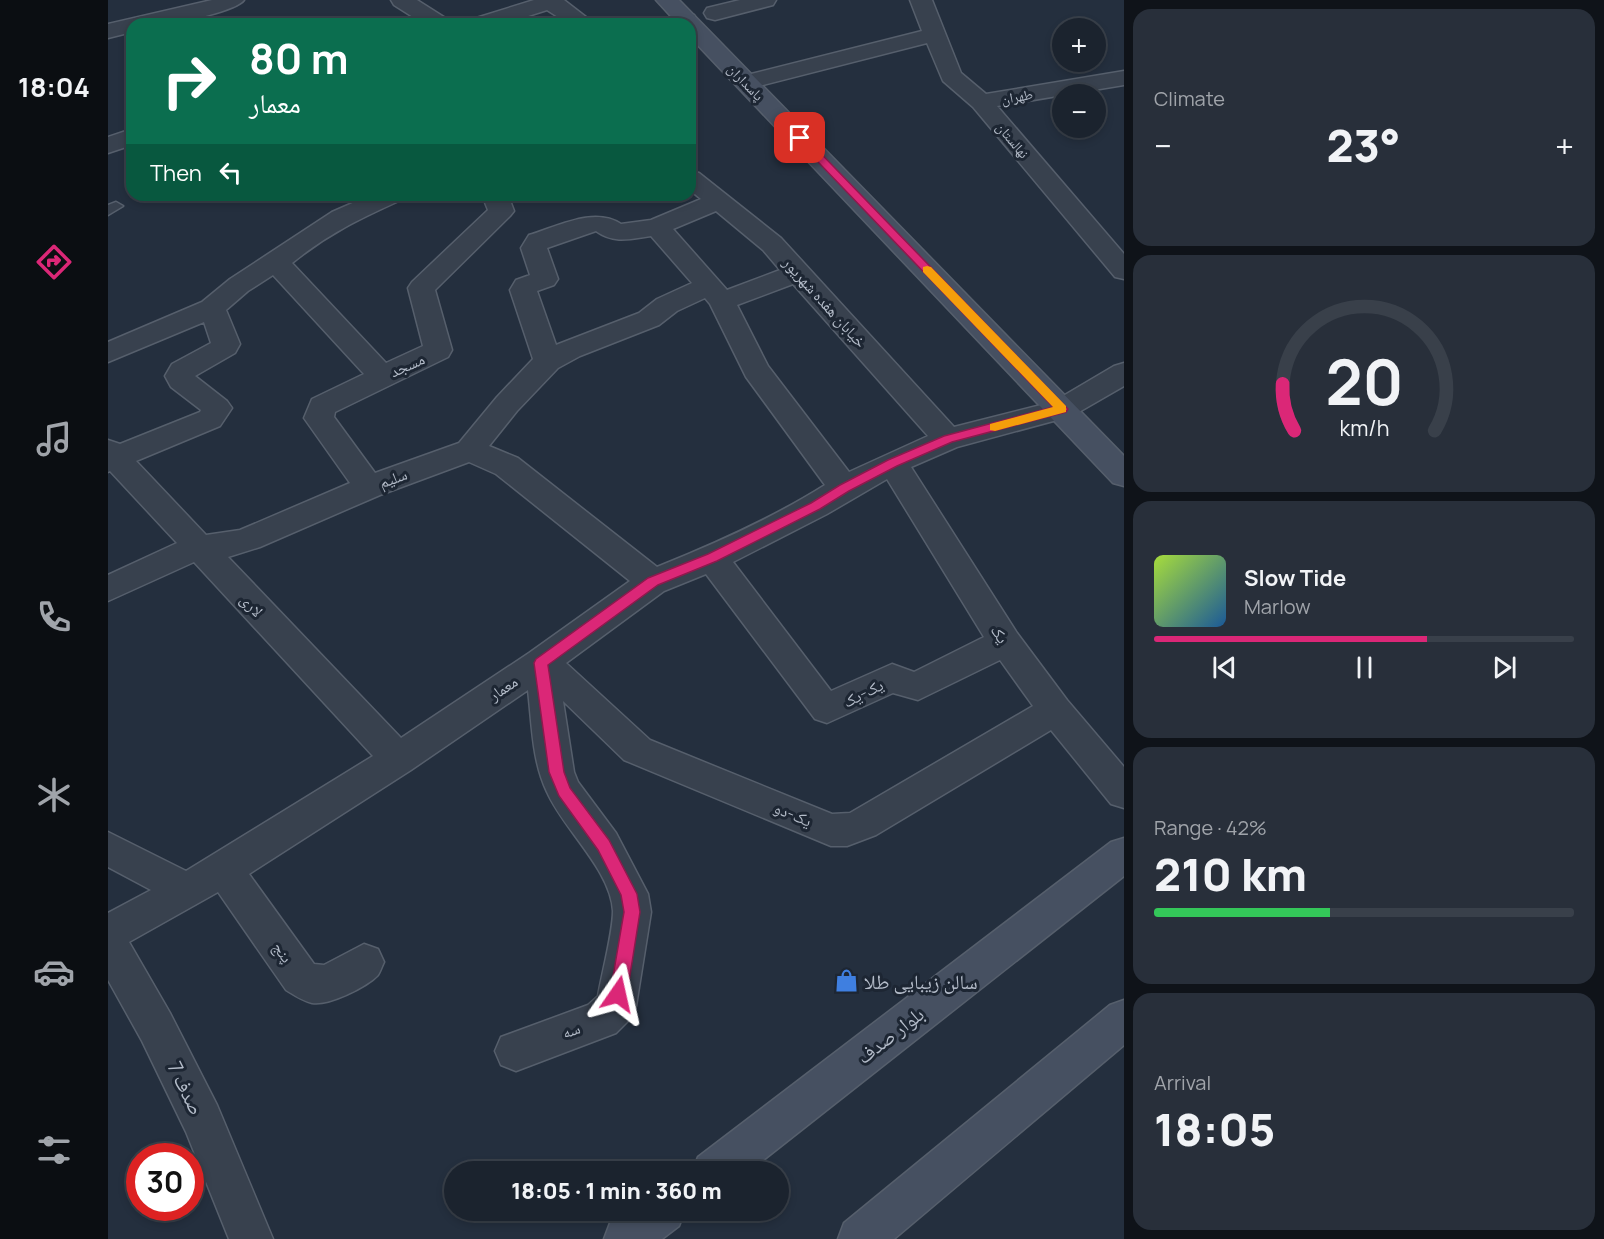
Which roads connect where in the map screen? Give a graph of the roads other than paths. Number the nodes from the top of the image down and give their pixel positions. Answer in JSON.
{"nodes":[{"id":1,"x":233,"y":0,"type":"edge"},
{"id":2,"x":402,"y":0,"type":"edge"},
{"id":3,"x":667,"y":0,"type":"edge"},
{"id":4,"x":765,"y":0,"type":"edge"},
{"id":5,"x":921,"y":0,"type":"edge"},
{"id":6,"x":551,"y":1,"type":"edge"},
{"id":7,"x":715,"y":13,"type":"dead end"},
{"id":8,"x":166,"y":18,"type":"edge"},
{"id":9,"x":425,"y":18,"type":"edge"},
{"id":10,"x":499,"y":18,"type":"edge"},
{"id":11,"x":575,"y":18,"type":"edge"},
{"id":12,"x":676,"y":18,"type":"edge"},
{"id":13,"x":934,"y":35,"type":"junction"},
{"id":14,"x":696,"y":38,"type":"edge"},
{"id":15,"x":1124,"y":78,"type":"edge"},
{"id":16,"x":747,"y":82,"type":"junction"},
{"id":17,"x":981,"y":102,"type":"junction"},
{"id":18,"x":126,"y":138,"type":"edge"},
{"id":19,"x":108,"y":146,"type":"edge"},
{"id":20,"x":696,"y":183,"type":"edge"},
{"id":21,"x":378,"y":201,"type":"edge"},
{"id":22,"x":497,"y":201,"type":"edge"},
{"id":23,"x":718,"y":201,"type":"junction"},
{"id":24,"x":657,"y":227,"type":"junction"},
{"id":25,"x":276,"y":262,"type":"junction"},
{"id":26,"x":1124,"y":271,"type":"edge"},
{"id":27,"x":799,"y":272,"type":"junction"},
{"id":28,"x":716,"y":295,"type":"junction"},
{"id":29,"x":212,"y":308,"type":"junction"},
{"id":30,"x":108,"y":353,"type":"edge"},
{"id":31,"x":548,"y":361,"type":"junction"},
{"id":32,"x":1124,"y":373,"type":"edge"},
{"id":33,"x":382,"y":376,"type":"junction"},
{"id":34,"x":1062,"y":409,"type":"junction"},
{"id":35,"x":948,"y":439,"type":"junction"},
{"id":36,"x":470,"y":450,"type":"junction"},
{"id":37,"x":111,"y":456,"type":"edge"},
{"id":38,"x":893,"y":463,"type":"junction"},
{"id":39,"x":1124,"y":475,"type":"edge"},
{"id":40,"x":369,"y":487,"type":"junction"},
{"id":41,"x":844,"y":488,"type":"junction"},
{"id":42,"x":199,"y":547,"type":"junction"},
{"id":43,"x":712,"y":558,"type":"junction"},
{"id":44,"x":653,"y":582,"type":"junction"},
{"id":45,"x":108,"y":589,"type":"edge"},
{"id":46,"x":1005,"y":642,"type":"junction"},
{"id":47,"x":541,"y":663,"type":"junction"},
{"id":48,"x":1055,"y":710,"type":"junction"},
{"id":49,"x":398,"y":759,"type":"junction"},
{"id":50,"x":1124,"y":794,"type":"edge"},
{"id":51,"x":108,"y":848,"type":"edge"},
{"id":52,"x":1124,"y":854,"type":"edge"},
{"id":53,"x":224,"y":870,"type":"junction"},
{"id":54,"x":184,"y":889,"type":"junction"},
{"id":55,"x":109,"y":944,"type":"edge"},
{"id":56,"x":364,"y":962,"type":"dead end"},
{"id":57,"x":1124,"y":1019,"type":"edge"},
{"id":58,"x":516,"y":1050,"type":"dead end"},
{"id":59,"x":727,"y":1161,"type":"edge"},
{"id":60,"x":649,"y":1221,"type":"edge"},
{"id":61,"x":251,"y":1239,"type":"edge"},
{"id":62,"x":626,"y":1239,"type":"edge"},
{"id":63,"x":860,"y":1239,"type":"edge"}],
"edges":[{"from":1,"to":8,"type":"street"},
{"from":2,"to":9,"type":"street"},
{"from":3,"to":12,"type":"street","name":"پاسداران"},
{"from":4,"to":7,"type":"street"},
{"from":5,"to":13,"type":"street","name":"نهالستان"},
{"from":6,"to":10,"type":"street"},
{"from":6,"to":11,"type":"street"},
{"from":13,"to":16,"type":"street"},
{"from":13,"to":17,"type":"street","name":"نهالستان"},
{"from":14,"to":16,"type":"street","name":"پاسداران"},
{"from":15,"to":17,"type":"street","name":"طهران"},
{"from":16,"to":34,"type":"street","name":"پاسداران"},
{"from":17,"to":26,"type":"street","name":"نهالستان"},
{"from":18,"to":19,"type":"street"},
{"from":20,"to":23,"type":"street","name":"خیابان هفده شهریور"},
{"from":21,"to":25,"type":"street"},
{"from":22,"to":33,"type":"street","name":"مسجد"},
{"from":23,"to":24,"type":"street"},
{"from":23,"to":27,"type":"street","name":"خیابان هفده شهریور"},
{"from":24,"to":28,"type":"street"},
{"from":24,"to":31,"type":"street"},
{"from":25,"to":29,"type":"street"},
{"from":25,"to":33,"type":"street"},
{"from":27,"to":28,"type":"street"},
{"from":27,"to":35,"type":"street","name":"خیابان هفده شهریور"},
{"from":28,"to":31,"type":"street"},
{"from":28,"to":41,"type":"street"},
{"from":29,"to":30,"type":"street"},
{"from":29,"to":37,"type":"street"},
{"from":31,"to":36,"type":"street"},
{"from":32,"to":34,"type":"street","name":"معمار"},
{"from":33,"to":40,"type":"street","name":"مسجد"},
{"from":34,"to":35,"type":"street","name":"معمار"},
{"from":34,"to":39,"type":"street","name":"پاسداران"},
{"from":35,"to":38,"type":"street","name":"معمار"},
{"from":36,"to":40,"type":"street","name":"سلیم"},
{"from":36,"to":44,"type":"street"},
{"from":37,"to":42,"type":"street","name":"لاری"},
{"from":38,"to":41,"type":"street","name":"معمار"},
{"from":38,"to":46,"type":"street","name":"یک"},
{"from":40,"to":42,"type":"street","name":"سلیم"},
{"from":41,"to":43,"type":"street","name":"معمار"},
{"from":42,"to":45,"type":"street","name":"سلیم"},
{"from":42,"to":49,"type":"street","name":"لاری"},
{"from":43,"to":44,"type":"street","name":"معمار"},
{"from":43,"to":46,"type":"street","name":"یک-یک"},
{"from":44,"to":47,"type":"street","name":"معمار"},
{"from":46,"to":48,"type":"street","name":"یک"},
{"from":47,"to":48,"type":"street","name":"یک-دو"},
{"from":47,"to":49,"type":"street","name":"معمار"},
{"from":47,"to":58,"type":"street","name":"سه"},
{"from":48,"to":50,"type":"street","name":"یک"},
{"from":49,"to":53,"type":"street","name":"معمار"},
{"from":51,"to":54,"type":"street"},
{"from":52,"to":59,"type":"street","name":"بلوار صدف"},
{"from":53,"to":54,"type":"street","name":"معمار"},
{"from":53,"to":56,"type":"street","name":"پنج"},
{"from":54,"to":55,"type":"street","name":"صدف 7"},
{"from":55,"to":61,"type":"street","name":"صدف 7"},
{"from":57,"to":63,"type":"street"},
{"from":60,"to":62,"type":"street"}]}
